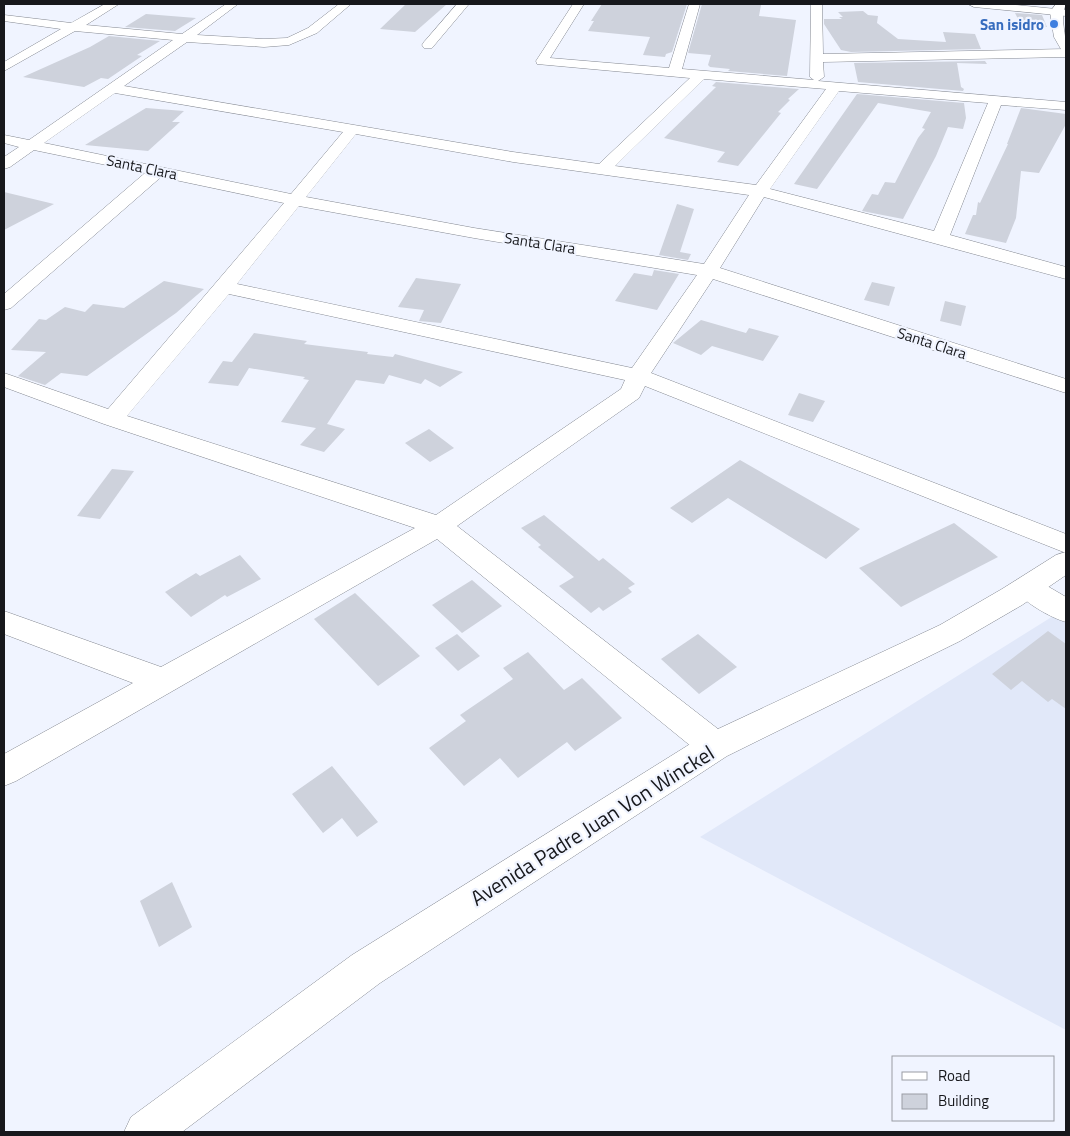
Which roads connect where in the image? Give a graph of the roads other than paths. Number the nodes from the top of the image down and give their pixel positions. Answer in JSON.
{"nodes":[{"id":1,"x":113,"y":4,"type":"edge"},
{"id":2,"x":232,"y":4,"type":"edge"},
{"id":3,"x":346,"y":4,"type":"edge"},
{"id":4,"x":463,"y":4,"type":"edge"},
{"id":5,"x":578,"y":4,"type":"edge"},
{"id":6,"x":694,"y":4,"type":"edge"},
{"id":7,"x":816,"y":4,"type":"edge"},
{"id":8,"x":974,"y":4,"type":"edge"},
{"id":9,"x":1061,"y":9,"type":"edge"},
{"id":10,"x":4,"y":18,"type":"edge"},
{"id":11,"x":73,"y":27,"type":"junction"},
{"id":12,"x":182,"y":38,"type":"junction"},
{"id":13,"x":428,"y":45,"type":"dead end"},
{"id":14,"x":1066,"y":48,"type":"edge"},
{"id":15,"x":1066,"y":53,"type":"edge"},
{"id":16,"x":816,"y":58,"type":"junction"},
{"id":17,"x":4,"y":67,"type":"edge"},
{"id":18,"x":675,"y":71,"type":"junction"},
{"id":19,"x":701,"y":74,"type":"junction"},
{"id":20,"x":827,"y":84,"type":"junction"},
{"id":21,"x":112,"y":88,"type":"junction"},
{"id":22,"x":996,"y":100,"type":"junction"},
{"id":23,"x":1066,"y":106,"type":"edge"},
{"id":24,"x":353,"y":129,"type":"junction"},
{"id":25,"x":4,"y":139,"type":"edge"},
{"id":26,"x":32,"y":145,"type":"junction"},
{"id":27,"x":4,"y":164,"type":"edge"},
{"id":28,"x":603,"y":169,"type":"junction"},
{"id":29,"x":159,"y":170,"type":"junction"},
{"id":30,"x":760,"y":191,"type":"junction"},
{"id":31,"x":295,"y":200,"type":"junction"},
{"id":32,"x":940,"y":238,"type":"junction"},
{"id":33,"x":709,"y":271,"type":"junction"},
{"id":34,"x":1066,"y":273,"type":"edge"},
{"id":35,"x":224,"y":287,"type":"junction"},
{"id":36,"x":4,"y":304,"type":"edge"},
{"id":37,"x":638,"y":376,"type":"junction"},
{"id":38,"x":4,"y":380,"type":"edge"},
{"id":39,"x":1066,"y":386,"type":"edge"},
{"id":40,"x":112,"y":419,"type":"junction"},
{"id":41,"x":439,"y":526,"type":"junction"},
{"id":42,"x":1066,"y":544,"type":"edge"},
{"id":43,"x":1066,"y":562,"type":"edge"},
{"id":44,"x":1027,"y":587,"type":"junction"},
{"id":45,"x":1066,"y":611,"type":"edge"},
{"id":46,"x":4,"y":622,"type":"edge"},
{"id":47,"x":163,"y":681,"type":"junction"},
{"id":48,"x":715,"y":746,"type":"junction"},
{"id":49,"x":4,"y":771,"type":"edge"},
{"id":50,"x":146,"y":1132,"type":"edge"}],
"edges":[{"from":1,"to":11,"type":"street"},
{"from":2,"to":12,"type":"street"},
{"from":3,"to":12,"type":"street"},
{"from":4,"to":13,"type":"street"},
{"from":5,"to":18,"type":"street"},
{"from":6,"to":18,"type":"street"},
{"from":7,"to":16,"type":"street"},
{"from":8,"to":9,"type":"street"},
{"from":9,"to":14,"type":"street"},
{"from":10,"to":11,"type":"street"},
{"from":11,"to":12,"type":"street"},
{"from":11,"to":17,"type":"street"},
{"from":12,"to":21,"type":"street"},
{"from":15,"to":16,"type":"street"},
{"from":16,"to":20,"type":"street"},
{"from":18,"to":19,"type":"street"},
{"from":19,"to":20,"type":"street"},
{"from":19,"to":28,"type":"street"},
{"from":20,"to":22,"type":"street"},
{"from":20,"to":30,"type":"street"},
{"from":21,"to":24,"type":"street"},
{"from":21,"to":26,"type":"street"},
{"from":22,"to":23,"type":"street"},
{"from":22,"to":32,"type":"street"},
{"from":24,"to":28,"type":"street"},
{"from":24,"to":31,"type":"street"},
{"from":25,"to":26,"type":"street","name":"Santa Clara"},
{"from":26,"to":27,"type":"street"},
{"from":26,"to":29,"type":"street","name":"Santa Clara"},
{"from":28,"to":30,"type":"street"},
{"from":29,"to":31,"type":"street","name":"Santa Clara"},
{"from":29,"to":36,"type":"street"},
{"from":30,"to":32,"type":"street"},
{"from":30,"to":33,"type":"street"},
{"from":31,"to":33,"type":"street","name":"Santa Clara"},
{"from":31,"to":35,"type":"street"},
{"from":32,"to":34,"type":"street"},
{"from":33,"to":37,"type":"street"},
{"from":33,"to":39,"type":"street","name":"Santa Clara"},
{"from":35,"to":37,"type":"street"},
{"from":35,"to":40,"type":"street"},
{"from":37,"to":41,"type":"street"},
{"from":37,"to":42,"type":"street"},
{"from":38,"to":40,"type":"street"},
{"from":40,"to":41,"type":"street"},
{"from":41,"to":47,"type":"street"},
{"from":41,"to":48,"type":"street"},
{"from":43,"to":44,"type":"street","name":"Avenida Padre Juan Von Winckel"},
{"from":44,"to":45,"type":"street"},
{"from":44,"to":48,"type":"street","name":"Avenida Padre Juan Von Winckel"},
{"from":46,"to":47,"type":"street"},
{"from":47,"to":49,"type":"street"},
{"from":48,"to":50,"type":"street","name":"Avenida Padre Juan Von Winckel"}]}
